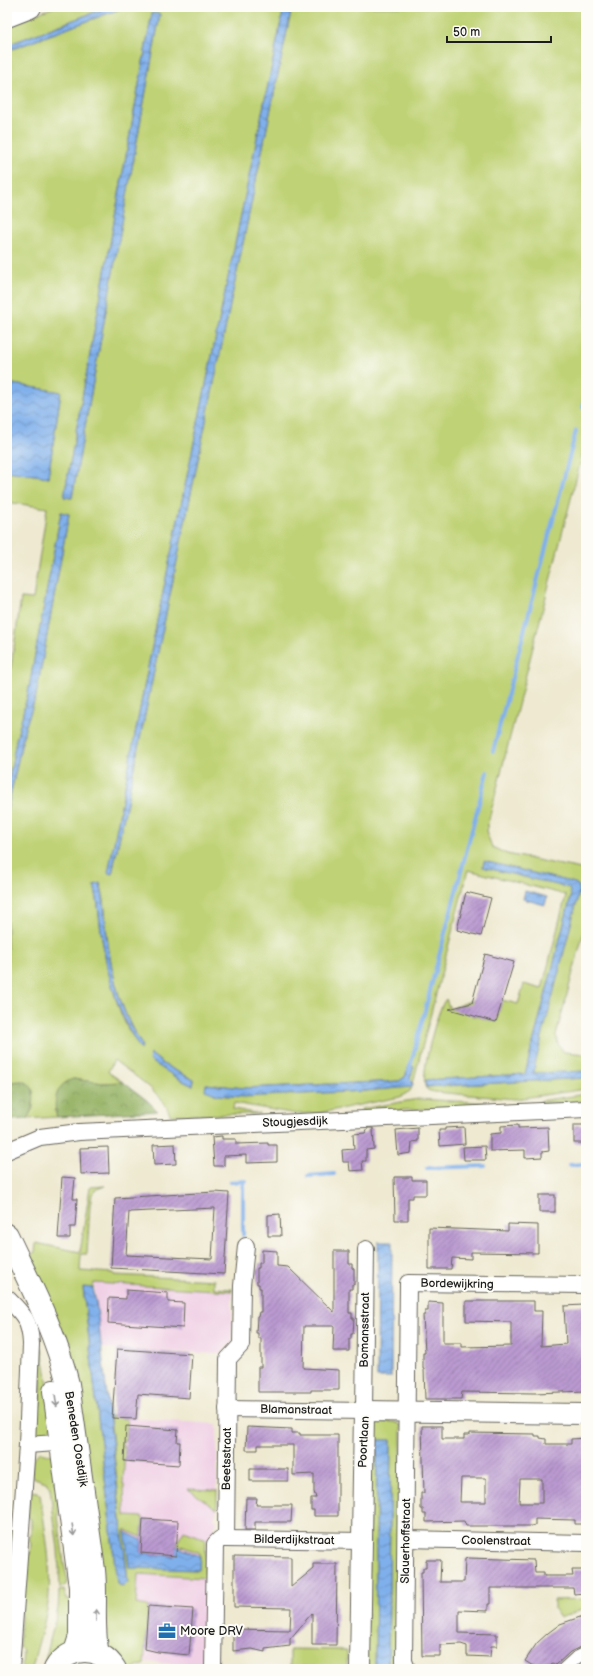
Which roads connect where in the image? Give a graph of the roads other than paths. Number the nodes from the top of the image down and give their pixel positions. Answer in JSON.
{"nodes":[{"id":1,"x":30,"y":7,"type":"edge"},
{"id":2,"x":7,"y":16,"type":"edge"},
{"id":3,"x":586,"y":1109,"type":"edge"},
{"id":4,"x":7,"y":1151,"type":"edge"},
{"id":5,"x":7,"y":1235,"type":"edge"},
{"id":6,"x":246,"y":1246,"type":"dead end"},
{"id":7,"x":366,"y":1249,"type":"dead end"},
{"id":8,"x":7,"y":1259,"type":"edge"},
{"id":9,"x":586,"y":1285,"type":"edge"},
{"id":10,"x":7,"y":1298,"type":"edge"},
{"id":11,"x":227,"y":1410,"type":"junction"},
{"id":12,"x":364,"y":1411,"type":"junction"},
{"id":13,"x":407,"y":1412,"type":"junction"},
{"id":14,"x":586,"y":1414,"type":"edge"},
{"id":15,"x":69,"y":1443,"type":"junction"},
{"id":16,"x":27,"y":1445,"type":"junction"},
{"id":17,"x":226,"y":1539,"type":"junction"},
{"id":18,"x":406,"y":1539,"type":"junction"},
{"id":19,"x":362,"y":1541,"type":"junction"},
{"id":20,"x":586,"y":1543,"type":"edge"},
{"id":21,"x":75,"y":1652,"type":"junction"},
{"id":22,"x":586,"y":1653,"type":"edge"},
{"id":23,"x":98,"y":1654,"type":"junction"},
{"id":24,"x":11,"y":1669,"type":"edge"},
{"id":25,"x":55,"y":1669,"type":"edge"},
{"id":26,"x":115,"y":1669,"type":"edge"},
{"id":27,"x":213,"y":1669,"type":"edge"},
{"id":28,"x":360,"y":1669,"type":"edge"},
{"id":29,"x":407,"y":1669,"type":"edge"},
{"id":30,"x":564,"y":1669,"type":"edge"}],
"edges":[{"from":1,"to":2,"type":"main road"},
{"from":3,"to":4,"type":"street","name":"Stougjesdijk"},
{"from":5,"to":15,"type":"main road","name":"Beneden Oostdijk"},
{"from":6,"to":11,"type":"street","name":"Beetsstraat"},
{"from":7,"to":12,"type":"street","name":"Bomansstraat"},
{"from":8,"to":15,"type":"main road","name":"Beneden Oostdijk","one_way":true},
{"from":9,"to":13,"type":"street","name":"Bordewijkring"},
{"from":10,"to":16,"type":"street"},
{"from":11,"to":12,"type":"street","name":"Blamanstraat"},
{"from":11,"to":17,"type":"street","name":"Beetsstraat"},
{"from":12,"to":13,"type":"street","name":"Poortlaan"},
{"from":12,"to":19,"type":"street","name":"Poortlaan"},
{"from":13,"to":14,"type":"street","name":"Poortlaan"},
{"from":13,"to":18,"type":"street","name":"Slauerhoffstraat"},
{"from":15,"to":16,"type":"street"},
{"from":15,"to":21,"type":"main road","name":"Beneden Oostdijk","one_way":true},
{"from":23,"to":15,"type":"main road","name":"Beneden Oostdijk","one_way":true},
{"from":16,"to":24,"type":"street"},
{"from":17,"to":19,"type":"street","name":"Bilderdijkstraat"},
{"from":17,"to":27,"type":"street"},
{"from":18,"to":20,"type":"street","name":"Coolenstraat"},
{"from":18,"to":29,"type":"street","name":"Slauerhoffstraat"},
{"from":19,"to":28,"type":"street","name":"Poortlaan"},
{"from":21,"to":23,"type":"main road"},
{"from":21,"to":25,"type":"main road"},
{"from":22,"to":30,"type":"street"},
{"from":23,"to":26,"type":"main road"}]}
